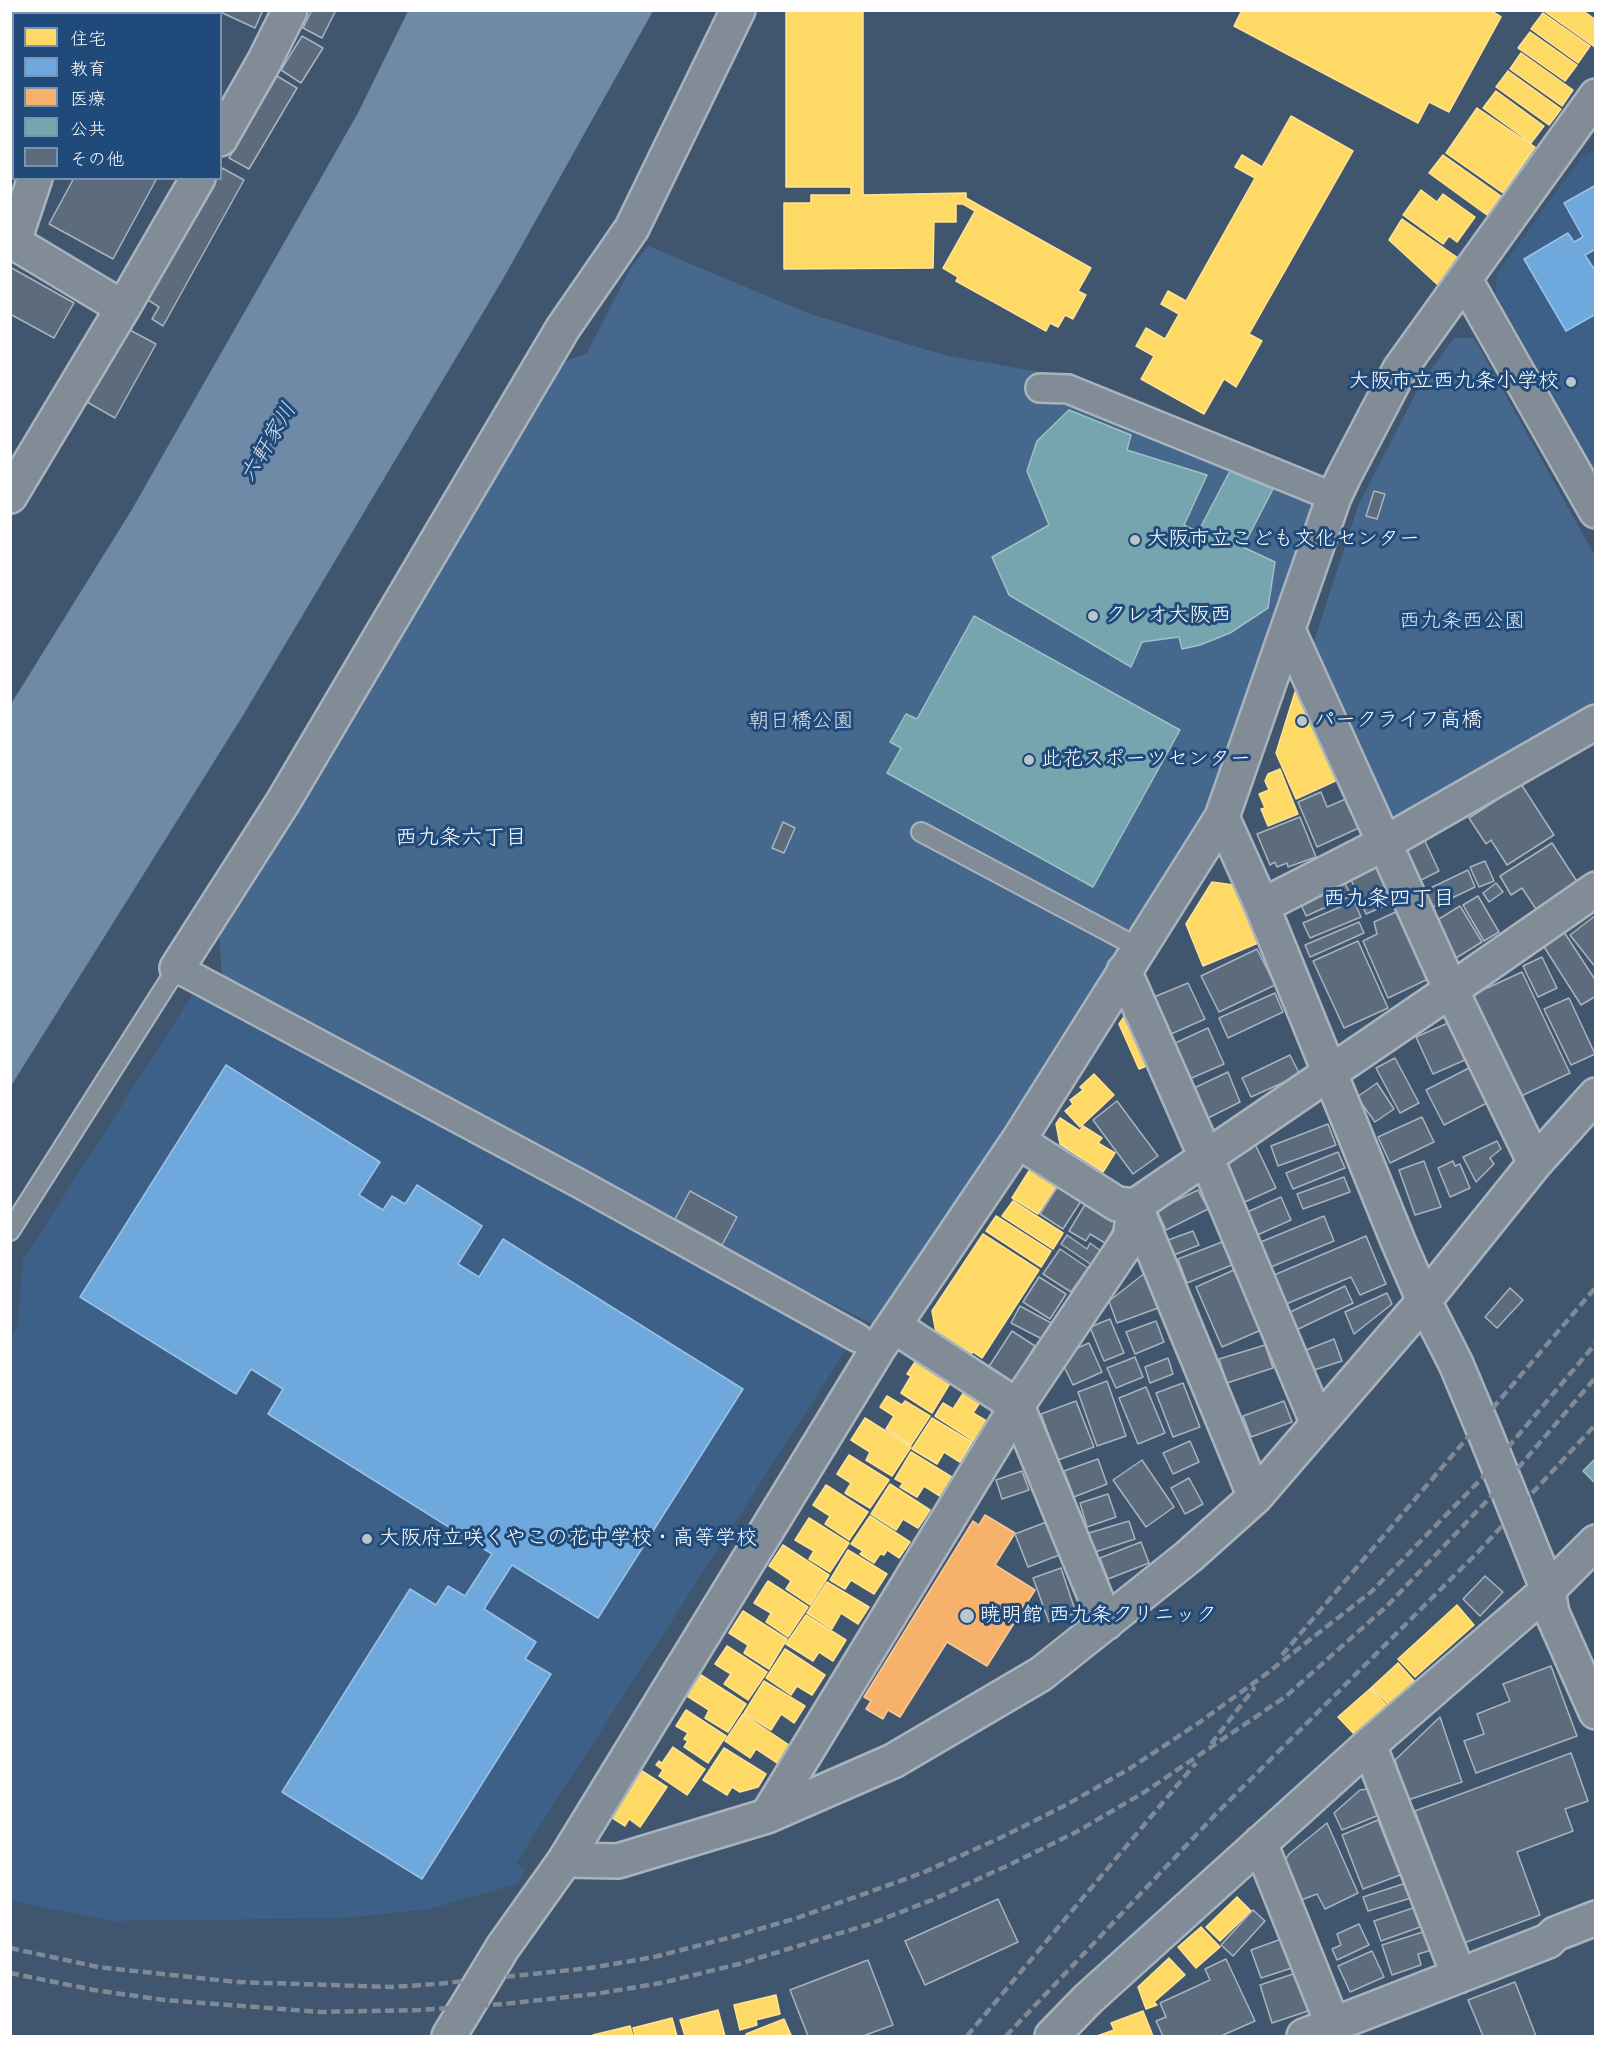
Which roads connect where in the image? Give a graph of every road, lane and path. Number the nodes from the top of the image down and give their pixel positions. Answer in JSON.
{"nodes":[{"id":1,"x":290,"y":10,"type":"edge"},
{"id":2,"x":738,"y":10,"type":"edge"},
{"id":3,"x":1596,"y":96,"type":"edge"},
{"id":4,"x":222,"y":136,"type":"edge"},
{"id":5,"x":34,"y":180,"type":"edge"},
{"id":6,"x":197,"y":180,"type":"edge"},
{"id":7,"x":12,"y":241,"type":"edge"},
{"id":8,"x":1465,"y":280,"type":"junction"},
{"id":9,"x":124,"y":306,"type":"junction"},
{"id":10,"x":1040,"y":388,"type":"dead end"},
{"id":11,"x":10,"y":496,"type":"edge"},
{"id":12,"x":1334,"y":497,"type":"junction"},
{"id":13,"x":1596,"y":511,"type":"edge"},
{"id":14,"x":1288,"y":630,"type":"junction"},
{"id":15,"x":1596,"y":722,"type":"edge"},
{"id":16,"x":1222,"y":817,"type":"junction"},
{"id":17,"x":921,"y":832,"type":"dead end"},
{"id":18,"x":1385,"y":843,"type":"junction"},
{"id":19,"x":1596,"y":889,"type":"edge"},
{"id":20,"x":1262,"y":906,"type":"junction"},
{"id":21,"x":1132,"y":959,"type":"junction"},
{"id":22,"x":177,"y":968,"type":"junction"},
{"id":23,"x":1451,"y":990,"type":"junction"},
{"id":24,"x":1330,"y":1073,"type":"junction"},
{"id":25,"x":1596,"y":1095,"type":"edge"},
{"id":26,"x":1018,"y":1141,"type":"junction"},
{"id":27,"x":1206,"y":1157,"type":"junction"},
{"id":28,"x":1535,"y":1162,"type":"junction"},
{"id":29,"x":1135,"y":1206,"type":"junction"},
{"id":30,"x":10,"y":1231,"type":"edge"},
{"id":31,"x":1424,"y":1301,"type":"junction"},
{"id":32,"x":894,"y":1326,"type":"junction"},
{"id":33,"x":858,"y":1338,"type":"dead end"},
{"id":34,"x":1017,"y":1406,"type":"junction"},
{"id":35,"x":1318,"y":1424,"type":"junction"},
{"id":36,"x":1256,"y":1497,"type":"junction"},
{"id":37,"x":1596,"y":1542,"type":"edge"},
{"id":38,"x":1548,"y":1590,"type":"junction"},
{"id":39,"x":1106,"y":1623,"type":"junction"},
{"id":40,"x":1595,"y":1707,"type":"edge"},
{"id":41,"x":1369,"y":1745,"type":"junction"},
{"id":42,"x":766,"y":1816,"type":"junction"},
{"id":43,"x":1260,"y":1843,"type":"junction"},
{"id":44,"x":565,"y":1860,"type":"junction"},
{"id":45,"x":1596,"y":1918,"type":"edge"},
{"id":46,"x":1459,"y":1976,"type":"junction"},
{"id":47,"x":1318,"y":2031,"type":"edge"},
{"id":48,"x":448,"y":2037,"type":"edge"},
{"id":49,"x":1052,"y":2037,"type":"edge"}],
"edges":[{"from":1,"to":4,"type":"street"},
{"from":2,"to":22,"type":"street"},
{"from":3,"to":8,"type":"street"},
{"from":5,"to":7,"type":"street"},
{"from":6,"to":9,"type":"street"},
{"from":7,"to":9,"type":"street"},
{"from":8,"to":12,"type":"street"},
{"from":8,"to":13,"type":"street"},
{"from":9,"to":11,"type":"street"},
{"from":10,"to":12,"type":"street"},
{"from":12,"to":14,"type":"street"},
{"from":14,"to":16,"type":"street"},
{"from":14,"to":18,"type":"street"},
{"from":15,"to":18,"type":"street"},
{"from":16,"to":20,"type":"street"},
{"from":16,"to":21,"type":"street"},
{"from":17,"to":21,"type":"lane"},
{"from":18,"to":20,"type":"street"},
{"from":18,"to":23,"type":"street"},
{"from":19,"to":23,"type":"street"},
{"from":20,"to":24,"type":"street"},
{"from":21,"to":26,"type":"street"},
{"from":21,"to":27,"type":"street"},
{"from":22,"to":30,"type":"lane"},
{"from":22,"to":33,"type":"street"},
{"from":23,"to":24,"type":"street"},
{"from":23,"to":28,"type":"street"},
{"from":24,"to":27,"type":"street"},
{"from":24,"to":31,"type":"street"},
{"from":25,"to":28,"type":"street"},
{"from":26,"to":29,"type":"street"},
{"from":26,"to":32,"type":"street"},
{"from":27,"to":29,"type":"street"},
{"from":27,"to":35,"type":"street"},
{"from":28,"to":31,"type":"street"},
{"from":29,"to":34,"type":"street"},
{"from":29,"to":36,"type":"street"},
{"from":31,"to":35,"type":"street"},
{"from":31,"to":38,"type":"street"},
{"from":32,"to":34,"type":"street"},
{"from":32,"to":44,"type":"street"},
{"from":34,"to":39,"type":"street"},
{"from":34,"to":42,"type":"street"},
{"from":35,"to":36,"type":"street"},
{"from":36,"to":39,"type":"street"},
{"from":37,"to":38,"type":"street"},
{"from":38,"to":40,"type":"street"},
{"from":38,"to":41,"type":"street"},
{"from":39,"to":42,"type":"street"},
{"from":41,"to":43,"type":"street"},
{"from":41,"to":46,"type":"street"},
{"from":42,"to":44,"type":"street"},
{"from":43,"to":47,"type":"street"},
{"from":43,"to":49,"type":"street"},
{"from":44,"to":48,"type":"street"},
{"from":45,"to":46,"type":"street"},
{"from":46,"to":47,"type":"street"}]}
